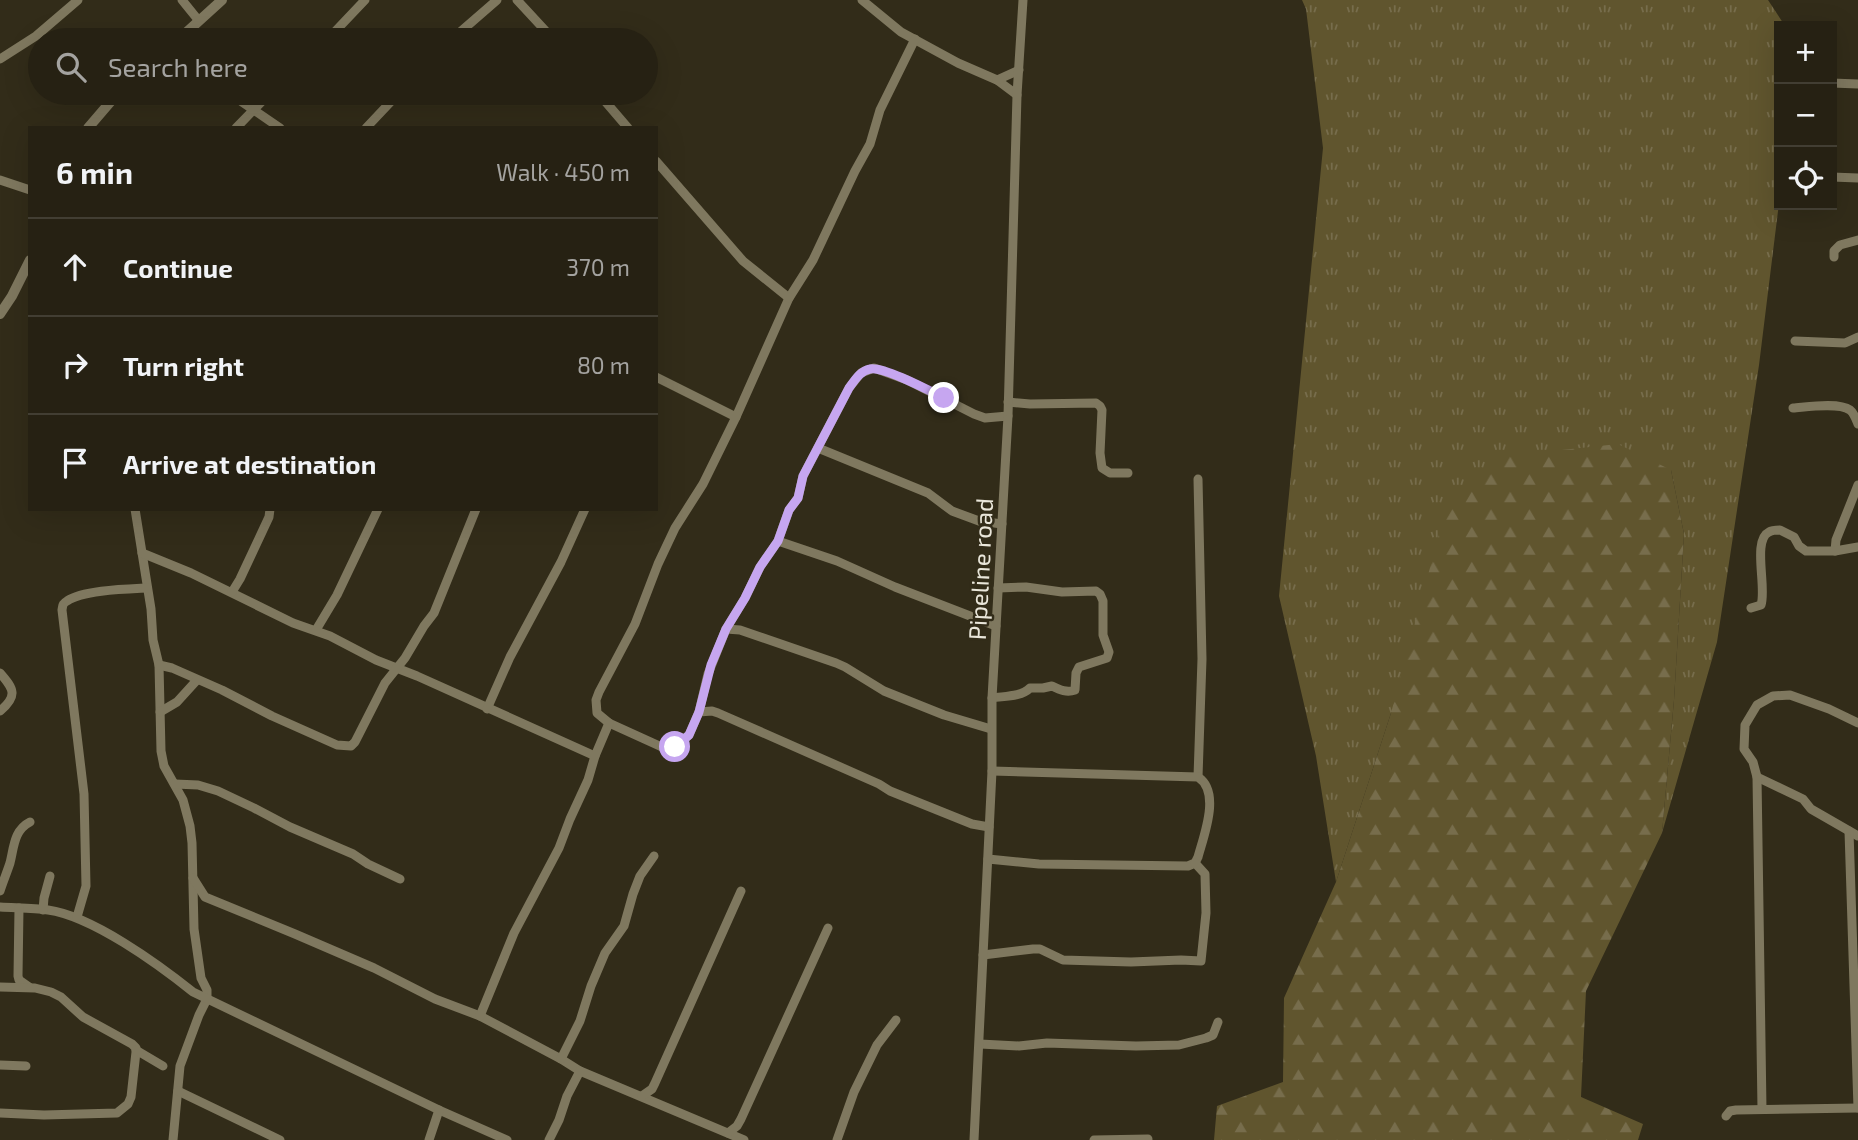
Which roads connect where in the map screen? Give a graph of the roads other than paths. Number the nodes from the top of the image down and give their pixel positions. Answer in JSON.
{"nodes":[{"id":1,"x":78,"y":0,"type":"edge"},
{"id":2,"x":182,"y":0,"type":"edge"},
{"id":3,"x":222,"y":0,"type":"edge"},
{"id":4,"x":365,"y":0,"type":"edge"},
{"id":5,"x":497,"y":0,"type":"edge"},
{"id":6,"x":517,"y":0,"type":"edge"},
{"id":7,"x":862,"y":0,"type":"edge"},
{"id":8,"x":1023,"y":0,"type":"edge"},
{"id":9,"x":199,"y":21,"type":"junction"},
{"id":10,"x":45,"y":28,"type":"edge"},
{"id":11,"x":191,"y":28,"type":"edge"},
{"id":12,"x":338,"y":28,"type":"edge"},
{"id":13,"x":465,"y":28,"type":"edge"},
{"id":14,"x":543,"y":28,"type":"edge"},
{"id":15,"x":915,"y":39,"type":"junction"},
{"id":16,"x":28,"y":41,"type":"edge"},
{"id":17,"x":0,"y":59,"type":"edge"},
{"id":18,"x":1019,"y":70,"type":"junction"},
{"id":19,"x":997,"y":80,"type":"junction"},
{"id":20,"x":1837,"y":83,"type":"edge"},
{"id":21,"x":1858,"y":83,"type":"edge"},
{"id":22,"x":1017,"y":95,"type":"junction"},
{"id":23,"x":108,"y":105,"type":"edge"},
{"id":24,"x":247,"y":105,"type":"edge"},
{"id":25,"x":259,"y":105,"type":"edge"},
{"id":26,"x":388,"y":105,"type":"edge"},
{"id":27,"x":608,"y":105,"type":"edge"},
{"id":28,"x":254,"y":110,"type":"junction"},
{"id":29,"x":90,"y":126,"type":"edge"},
{"id":30,"x":238,"y":126,"type":"edge"},
{"id":31,"x":277,"y":126,"type":"edge"},
{"id":32,"x":368,"y":126,"type":"edge"},
{"id":33,"x":626,"y":126,"type":"edge"},
{"id":34,"x":658,"y":163,"type":"edge"},
{"id":35,"x":1837,"y":177,"type":"edge"},
{"id":36,"x":1858,"y":178,"type":"edge"},
{"id":37,"x":0,"y":180,"type":"edge"},
{"id":38,"x":28,"y":189,"type":"edge"},
{"id":39,"x":1858,"y":240,"type":"edge"},
{"id":40,"x":1834,"y":257,"type":"dead end"},
{"id":41,"x":28,"y":264,"type":"edge"},
{"id":42,"x":789,"y":298,"type":"junction"},
{"id":43,"x":0,"y":314,"type":"edge"},
{"id":44,"x":1858,"y":337,"type":"edge"},
{"id":45,"x":1795,"y":341,"type":"dead end"},
{"id":46,"x":658,"y":378,"type":"edge"},
{"id":47,"x":1008,"y":402,"type":"junction"},
{"id":48,"x":1793,"y":408,"type":"dead end"},
{"id":49,"x":1008,"y":416,"type":"junction"},
{"id":50,"x":736,"y":417,"type":"junction"},
{"id":51,"x":1858,"y":424,"type":"edge"},
{"id":52,"x":818,"y":448,"type":"junction"},
{"id":53,"x":1128,"y":473,"type":"dead end"},
{"id":54,"x":1198,"y":479,"type":"dead end"},
{"id":55,"x":1858,"y":485,"type":"edge"},
{"id":56,"x":135,"y":511,"type":"edge"},
{"id":57,"x":270,"y":511,"type":"edge"},
{"id":58,"x":377,"y":511,"type":"edge"},
{"id":59,"x":475,"y":511,"type":"edge"},
{"id":60,"x":583,"y":511,"type":"edge"},
{"id":61,"x":1002,"y":524,"type":"junction"},
{"id":62,"x":778,"y":541,"type":"junction"},
{"id":63,"x":1858,"y":547,"type":"edge"},
{"id":64,"x":1835,"y":551,"type":"junction"},
{"id":65,"x":145,"y":558,"type":"junction"},
{"id":66,"x":147,"y":588,"type":"junction"},
{"id":67,"x":998,"y":588,"type":"junction"},
{"id":68,"x":232,"y":592,"type":"junction"},
{"id":69,"x":1751,"y":608,"type":"dead end"},
{"id":70,"x":996,"y":626,"type":"junction"},
{"id":71,"x":726,"y":629,"type":"junction"},
{"id":72,"x":316,"y":630,"type":"junction"},
{"id":73,"x":159,"y":665,"type":"junction"},
{"id":74,"x":397,"y":670,"type":"junction"},
{"id":75,"x":0,"y":673,"type":"edge"},
{"id":76,"x":197,"y":680,"type":"junction"},
{"id":77,"x":992,"y":698,"type":"junction"},
{"id":78,"x":487,"y":709,"type":"junction"},
{"id":79,"x":0,"y":711,"type":"edge"},
{"id":80,"x":160,"y":712,"type":"junction"},
{"id":81,"x":699,"y":712,"type":"junction"},
{"id":82,"x":609,"y":723,"type":"junction"},
{"id":83,"x":1858,"y":723,"type":"edge"},
{"id":84,"x":991,"y":729,"type":"junction"},
{"id":85,"x":595,"y":756,"type":"junction"},
{"id":86,"x":992,"y":771,"type":"junction"},
{"id":87,"x":1757,"y":776,"type":"junction"},
{"id":88,"x":1198,"y":777,"type":"junction"},
{"id":89,"x":175,"y":784,"type":"junction"},
{"id":90,"x":30,"y":822,"type":"dead end"},
{"id":91,"x":989,"y":827,"type":"junction"},
{"id":92,"x":1849,"y":831,"type":"junction"},
{"id":93,"x":1858,"y":836,"type":"edge"},
{"id":94,"x":654,"y":856,"type":"dead end"},
{"id":95,"x":988,"y":859,"type":"junction"},
{"id":96,"x":1195,"y":863,"type":"junction"},
{"id":97,"x":50,"y":876,"type":"dead end"},
{"id":98,"x":192,"y":876,"type":"junction"},
{"id":99,"x":400,"y":879,"type":"dead end"},
{"id":100,"x":0,"y":891,"type":"edge"},
{"id":101,"x":741,"y":891,"type":"dead end"},
{"id":102,"x":0,"y":907,"type":"edge"},
{"id":103,"x":19,"y":908,"type":"junction"},
{"id":104,"x":43,"y":909,"type":"junction"},
{"id":105,"x":77,"y":918,"type":"junction"},
{"id":106,"x":828,"y":928,"type":"dead end"},
{"id":107,"x":983,"y":955,"type":"junction"},
{"id":108,"x":18,"y":976,"type":"junction"},
{"id":109,"x":201,"y":978,"type":"junction"},
{"id":110,"x":3,"y":987,"type":"edge"},
{"id":111,"x":30,"y":988,"type":"junction"},
{"id":112,"x":193,"y":992,"type":"junction"},
{"id":113,"x":207,"y":999,"type":"junction"},
{"id":114,"x":480,"y":1016,"type":"junction"},
{"id":115,"x":896,"y":1020,"type":"dead end"},
{"id":116,"x":1218,"y":1022,"type":"dead end"},
{"id":117,"x":980,"y":1044,"type":"junction"},
{"id":118,"x":136,"y":1050,"type":"junction"},
{"id":119,"x":561,"y":1059,"type":"junction"},
{"id":120,"x":0,"y":1065,"type":"edge"},
{"id":121,"x":26,"y":1066,"type":"dead end"},
{"id":122,"x":163,"y":1066,"type":"dead end"},
{"id":123,"x":580,"y":1071,"type":"junction"},
{"id":124,"x":178,"y":1091,"type":"junction"},
{"id":125,"x":642,"y":1096,"type":"junction"},
{"id":126,"x":1858,"y":1108,"type":"edge"},
{"id":127,"x":1762,"y":1109,"type":"junction"},
{"id":128,"x":439,"y":1110,"type":"junction"},
{"id":129,"x":0,"y":1113,"type":"edge"},
{"id":130,"x":1726,"y":1116,"type":"dead end"},
{"id":131,"x":728,"y":1133,"type":"junction"},
{"id":132,"x":1148,"y":1139,"type":"edge"},
{"id":133,"x":173,"y":1140,"type":"edge"},
{"id":134,"x":280,"y":1140,"type":"edge"},
{"id":135,"x":429,"y":1140,"type":"edge"},
{"id":136,"x":507,"y":1140,"type":"edge"},
{"id":137,"x":549,"y":1140,"type":"edge"},
{"id":138,"x":744,"y":1140,"type":"edge"},
{"id":139,"x":837,"y":1140,"type":"edge"},
{"id":140,"x":974,"y":1140,"type":"edge"},
{"id":141,"x":1094,"y":1140,"type":"edge"}],
"edges":[{"from":1,"to":10,"type":"street"},
{"from":2,"to":9,"type":"street"},
{"from":3,"to":9,"type":"street"},
{"from":4,"to":12,"type":"street"},
{"from":5,"to":13,"type":"street"},
{"from":6,"to":14,"type":"street"},
{"from":7,"to":15,"type":"street"},
{"from":8,"to":18,"type":"street","name":"Pipeline road"},
{"from":9,"to":11,"type":"street"},
{"from":15,"to":19,"type":"street"},
{"from":15,"to":42,"type":"street"},
{"from":16,"to":17,"type":"street"},
{"from":18,"to":19,"type":"street"},
{"from":18,"to":22,"type":"street","name":"Pipeline road"},
{"from":19,"to":22,"type":"street"},
{"from":20,"to":21,"type":"street"},
{"from":22,"to":47,"type":"street","name":"Pipeline road"},
{"from":23,"to":29,"type":"street"},
{"from":24,"to":28,"type":"street"},
{"from":25,"to":28,"type":"street"},
{"from":26,"to":32,"type":"street"},
{"from":27,"to":33,"type":"street"},
{"from":28,"to":30,"type":"street"},
{"from":28,"to":31,"type":"street"},
{"from":34,"to":42,"type":"street"},
{"from":35,"to":36,"type":"street"},
{"from":37,"to":38,"type":"street"},
{"from":39,"to":40,"type":"street"},
{"from":41,"to":43,"type":"street"},
{"from":42,"to":50,"type":"street"},
{"from":44,"to":45,"type":"street"},
{"from":46,"to":50,"type":"street"},
{"from":47,"to":49,"type":"street","name":"Pipeline road"},
{"from":47,"to":53,"type":"street"},
{"from":48,"to":51,"type":"street"},
{"from":49,"to":52,"type":"street"},
{"from":49,"to":61,"type":"street","name":"Pipeline road"},
{"from":50,"to":82,"type":"street"},
{"from":52,"to":61,"type":"street"},
{"from":52,"to":62,"type":"street"},
{"from":54,"to":88,"type":"street"},
{"from":55,"to":64,"type":"street"},
{"from":56,"to":65,"type":"street"},
{"from":57,"to":68,"type":"street"},
{"from":58,"to":72,"type":"street"},
{"from":59,"to":74,"type":"street"},
{"from":60,"to":78,"type":"street"},
{"from":61,"to":67,"type":"street","name":"Pipeline road"},
{"from":62,"to":70,"type":"street"},
{"from":62,"to":71,"type":"street"},
{"from":63,"to":64,"type":"street"},
{"from":64,"to":69,"type":"street"},
{"from":65,"to":66,"type":"street"},
{"from":65,"to":68,"type":"street"},
{"from":66,"to":73,"type":"street"},
{"from":66,"to":105,"type":"street"},
{"from":67,"to":70,"type":"street","name":"Pipeline road"},
{"from":67,"to":77,"type":"street"},
{"from":68,"to":72,"type":"street"},
{"from":70,"to":77,"type":"street","name":"Pipeline road"},
{"from":71,"to":81,"type":"street"},
{"from":71,"to":84,"type":"street"},
{"from":72,"to":74,"type":"street"},
{"from":73,"to":76,"type":"street"},
{"from":73,"to":80,"type":"street"},
{"from":74,"to":76,"type":"street"},
{"from":74,"to":78,"type":"street"},
{"from":75,"to":79,"type":"street"},
{"from":76,"to":80,"type":"street"},
{"from":77,"to":84,"type":"street","name":"Pipeline road"},
{"from":78,"to":85,"type":"street"},
{"from":80,"to":89,"type":"street"},
{"from":81,"to":82,"type":"street"},
{"from":81,"to":91,"type":"street"},
{"from":82,"to":85,"type":"street"},
{"from":83,"to":87,"type":"street"},
{"from":84,"to":86,"type":"street","name":"Pipeline road"},
{"from":85,"to":114,"type":"street"},
{"from":86,"to":88,"type":"street"},
{"from":86,"to":91,"type":"street","name":"Pipeline road"},
{"from":87,"to":92,"type":"street"},
{"from":87,"to":127,"type":"street"},
{"from":88,"to":96,"type":"street"},
{"from":89,"to":98,"type":"street"},
{"from":89,"to":99,"type":"street"},
{"from":90,"to":100,"type":"street"},
{"from":91,"to":95,"type":"street","name":"Pipeline road"},
{"from":92,"to":93,"type":"street"},
{"from":92,"to":126,"type":"street"},
{"from":94,"to":119,"type":"street"},
{"from":95,"to":96,"type":"street"},
{"from":95,"to":107,"type":"street","name":"Pipeline road"},
{"from":96,"to":107,"type":"street"},
{"from":97,"to":104,"type":"street"},
{"from":98,"to":109,"type":"street"},
{"from":98,"to":114,"type":"street"},
{"from":101,"to":125,"type":"street"},
{"from":102,"to":103,"type":"street"},
{"from":103,"to":104,"type":"street"},
{"from":103,"to":108,"type":"street"},
{"from":104,"to":105,"type":"street"},
{"from":105,"to":112,"type":"street"},
{"from":106,"to":131,"type":"street"},
{"from":107,"to":117,"type":"street","name":"Pipeline road"},
{"from":108,"to":110,"type":"street"},
{"from":108,"to":111,"type":"street"},
{"from":109,"to":112,"type":"street"},
{"from":109,"to":113,"type":"street"},
{"from":110,"to":111,"type":"street"},
{"from":111,"to":118,"type":"street"},
{"from":112,"to":113,"type":"street"},
{"from":113,"to":124,"type":"street"},
{"from":113,"to":128,"type":"street"},
{"from":114,"to":119,"type":"street"},
{"from":115,"to":139,"type":"street"},
{"from":116,"to":117,"type":"street"},
{"from":117,"to":140,"type":"street","name":"Pipeline road"},
{"from":118,"to":122,"type":"street"},
{"from":118,"to":129,"type":"street"},
{"from":119,"to":123,"type":"street"},
{"from":120,"to":121,"type":"street"},
{"from":123,"to":125,"type":"street"},
{"from":123,"to":137,"type":"street"},
{"from":124,"to":133,"type":"street"},
{"from":124,"to":134,"type":"street"},
{"from":125,"to":131,"type":"street"},
{"from":126,"to":127,"type":"street"},
{"from":127,"to":130,"type":"street"},
{"from":128,"to":135,"type":"street"},
{"from":128,"to":136,"type":"street"},
{"from":131,"to":138,"type":"street"},
{"from":132,"to":141,"type":"street"}]}
